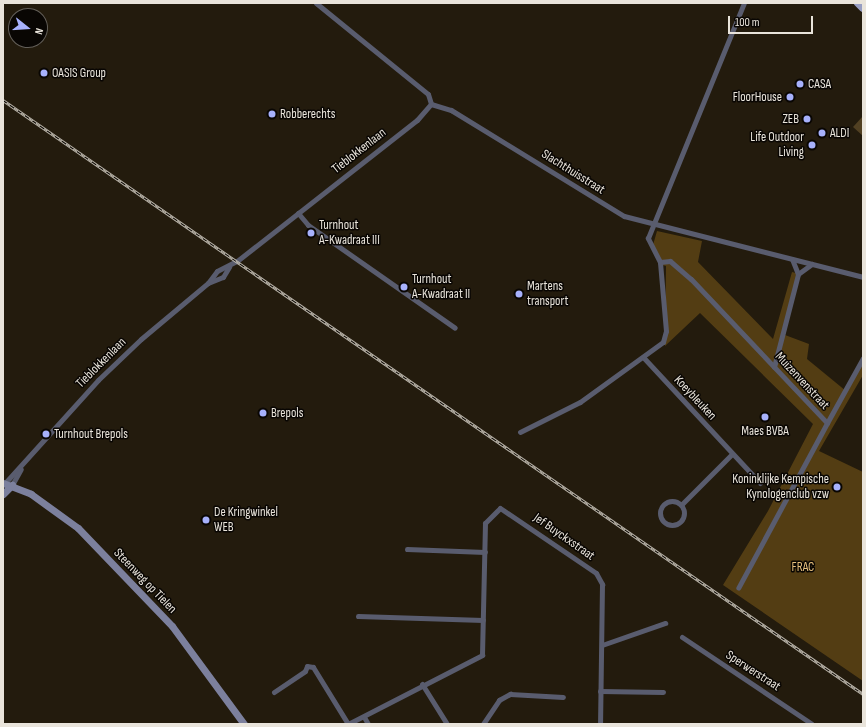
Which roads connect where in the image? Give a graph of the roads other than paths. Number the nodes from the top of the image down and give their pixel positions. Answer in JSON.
{"nodes":[{"id":1,"x":316,"y":3,"type":"edge"},
{"id":2,"x":744,"y":3,"type":"edge"},
{"id":3,"x":858,"y":3,"type":"edge"},
{"id":4,"x":863,"y":8,"type":"edge"},
{"id":5,"x":431,"y":104,"type":"junction"},
{"id":6,"x":298,"y":213,"type":"junction"},
{"id":7,"x":655,"y":226,"type":"junction"},
{"id":8,"x":792,"y":259,"type":"junction"},
{"id":9,"x":660,"y":262,"type":"junction"},
{"id":10,"x":812,"y":264,"type":"junction"},
{"id":11,"x":798,"y":274,"type":"junction"},
{"id":12,"x":863,"y":277,"type":"edge"},
{"id":13,"x":455,"y":328,"type":"dead end"},
{"id":14,"x":643,"y":357,"type":"junction"},
{"id":15,"x":863,"y":358,"type":"edge"},
{"id":16,"x":774,"y":367,"type":"junction"},
{"id":17,"x":827,"y":423,"type":"junction"},
{"id":18,"x":520,"y":432,"type":"dead end"},
{"id":19,"x":732,"y":454,"type":"junction"},
{"id":20,"x":760,"y":483,"type":"dead end"},
{"id":21,"x":6,"y":484,"type":"edge"},
{"id":22,"x":3,"y":494,"type":"edge"},
{"id":23,"x":681,"y":505,"type":"junction"},
{"id":24,"x":407,"y":549,"type":"dead end"},
{"id":25,"x":485,"y":552,"type":"junction"},
{"id":26,"x":738,"y":588,"type":"dead end"},
{"id":27,"x":358,"y":616,"type":"dead end"},
{"id":28,"x":483,"y":620,"type":"junction"},
{"id":29,"x":665,"y":623,"type":"dead end"},
{"id":30,"x":682,"y":637,"type":"dead end"},
{"id":31,"x":602,"y":645,"type":"junction"},
{"id":32,"x":422,"y":684,"type":"junction"},
{"id":33,"x":600,"y":691,"type":"junction"},
{"id":34,"x":274,"y":692,"type":"dead end"},
{"id":35,"x":663,"y":692,"type":"dead end"},
{"id":36,"x":564,"y":697,"type":"dead end"},
{"id":37,"x":364,"y":717,"type":"junction"},
{"id":38,"x":244,"y":724,"type":"edge"},
{"id":39,"x":348,"y":724,"type":"edge"},
{"id":40,"x":368,"y":724,"type":"edge"},
{"id":41,"x":447,"y":724,"type":"edge"},
{"id":42,"x":483,"y":724,"type":"edge"},
{"id":43,"x":600,"y":724,"type":"edge"},
{"id":44,"x":812,"y":724,"type":"edge"}],
"edges":[{"from":1,"to":5,"type":"street"},
{"from":2,"to":7,"type":"street"},
{"from":3,"to":4,"type":"main road"},
{"from":5,"to":6,"type":"street","name":"Tieblokkenlaan"},
{"from":5,"to":7,"type":"street","name":"Slachthuisstraat"},
{"from":6,"to":13,"type":"street"},
{"from":6,"to":21,"type":"street","name":"Tieblokkenlaan"},
{"from":7,"to":8,"type":"street","name":"Slachthuisstraat"},
{"from":7,"to":9,"type":"street"},
{"from":8,"to":10,"type":"street","name":"Slachthuisstraat"},
{"from":8,"to":11,"type":"street"},
{"from":9,"to":14,"type":"street"},
{"from":9,"to":16,"type":"street","name":"Muizenvenstraat"},
{"from":10,"to":11,"type":"street"},
{"from":10,"to":12,"type":"street","name":"Slachthuisstraat"},
{"from":11,"to":16,"type":"street"},
{"from":14,"to":18,"type":"street"},
{"from":14,"to":19,"type":"street","name":"Koeybleuken"},
{"from":15,"to":17,"type":"street"},
{"from":16,"to":17,"type":"street","name":"Muizenvenstraat"},
{"from":17,"to":26,"type":"street","name":"Muizenvenstraat"},
{"from":19,"to":20,"type":"street","name":"Koeybleuken"},
{"from":19,"to":23,"type":"street"},
{"from":21,"to":22,"type":"street"},
{"from":21,"to":38,"type":"street","name":"Steenweg op Tielen"},
{"from":23,"to":23,"type":"street"},
{"from":24,"to":25,"type":"street"},
{"from":25,"to":28,"type":"street","name":"Jef Buyckxstraat"},
{"from":25,"to":31,"type":"street","name":"Jef Buyckxstraat"},
{"from":27,"to":28,"type":"street"},
{"from":28,"to":32,"type":"street","name":"Jef Buyckxstraat"},
{"from":29,"to":31,"type":"street"},
{"from":30,"to":44,"type":"street","name":"Sperwerstraat"},
{"from":31,"to":33,"type":"street","name":"Jef Buyckxstraat"},
{"from":32,"to":37,"type":"street","name":"Jef Buyckxstraat"},
{"from":32,"to":41,"type":"street"},
{"from":33,"to":35,"type":"street"},
{"from":33,"to":43,"type":"street","name":"Jef Buyckxstraat"},
{"from":34,"to":39,"type":"street","name":"Jef Buyckxstraat"},
{"from":36,"to":42,"type":"street"},
{"from":37,"to":39,"type":"street","name":"Jef Buyckxstraat"},
{"from":37,"to":40,"type":"street"}]}
